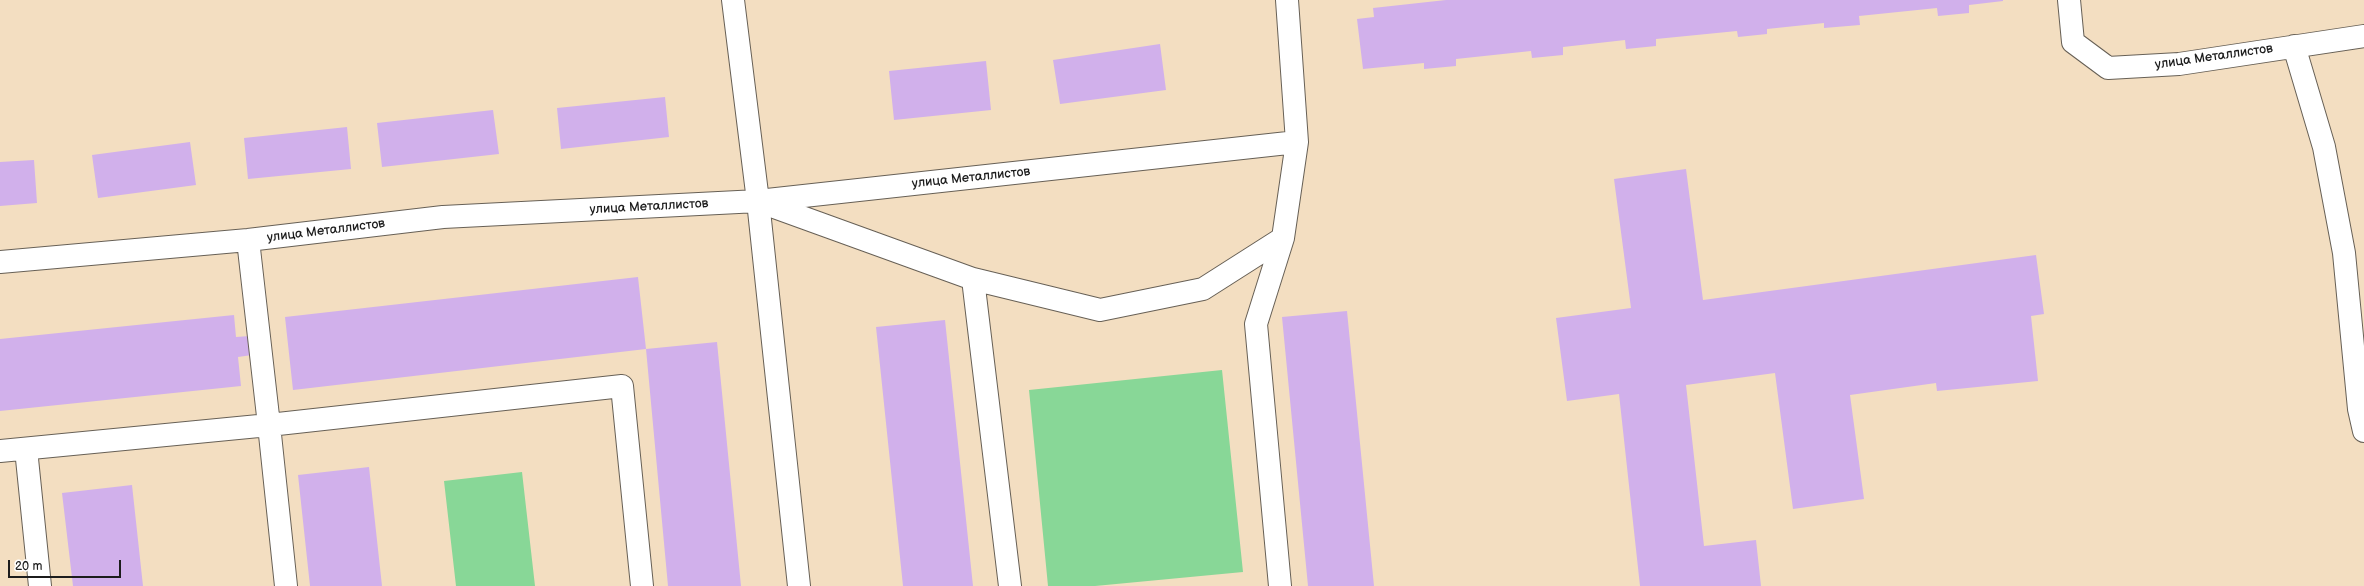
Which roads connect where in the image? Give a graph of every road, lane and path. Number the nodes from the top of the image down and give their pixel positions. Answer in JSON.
{"nodes":[{"id":1,"x":733,"y":0,"type":"edge"},
{"id":2,"x":1287,"y":0,"type":"edge"},
{"id":3,"x":2069,"y":0,"type":"edge"},
{"id":4,"x":2364,"y":36,"type":"edge"},
{"id":5,"x":2294,"y":46,"type":"junction"},
{"id":6,"x":1297,"y":142,"type":"junction"},
{"id":7,"x":758,"y":201,"type":"junction"},
{"id":8,"x":1283,"y":238,"type":"junction"},
{"id":9,"x":248,"y":240,"type":"junction"},
{"id":10,"x":0,"y":262,"type":"edge"},
{"id":11,"x":973,"y":279,"type":"junction"},
{"id":12,"x":269,"y":425,"type":"junction"},
{"id":13,"x":2364,"y":431,"type":"edge"},
{"id":14,"x":26,"y":449,"type":"junction"},
{"id":15,"x":0,"y":451,"type":"edge"},
{"id":16,"x":40,"y":586,"type":"edge"},
{"id":17,"x":286,"y":586,"type":"edge"},
{"id":18,"x":642,"y":586,"type":"edge"},
{"id":19,"x":799,"y":586,"type":"edge"},
{"id":20,"x":1010,"y":586,"type":"edge"},
{"id":21,"x":1280,"y":586,"type":"edge"}],
"edges":[{"from":1,"to":7,"type":"street"},
{"from":2,"to":6,"type":"street"},
{"from":3,"to":5,"type":"street","name":"улица Металлистов"},
{"from":4,"to":5,"type":"street","name":"улица Металлистов"},
{"from":5,"to":13,"type":"street"},
{"from":6,"to":7,"type":"street","name":"улица Металлистов"},
{"from":6,"to":8,"type":"street"},
{"from":7,"to":9,"type":"street","name":"улица Металлистов"},
{"from":7,"to":11,"type":"street"},
{"from":7,"to":19,"type":"street"},
{"from":8,"to":11,"type":"street"},
{"from":8,"to":21,"type":"street"},
{"from":9,"to":10,"type":"street","name":"улица Металлистов"},
{"from":9,"to":12,"type":"street"},
{"from":11,"to":20,"type":"street"},
{"from":12,"to":14,"type":"street"},
{"from":12,"to":17,"type":"street"},
{"from":12,"to":18,"type":"street"},
{"from":14,"to":15,"type":"street"},
{"from":14,"to":16,"type":"street"}]}
